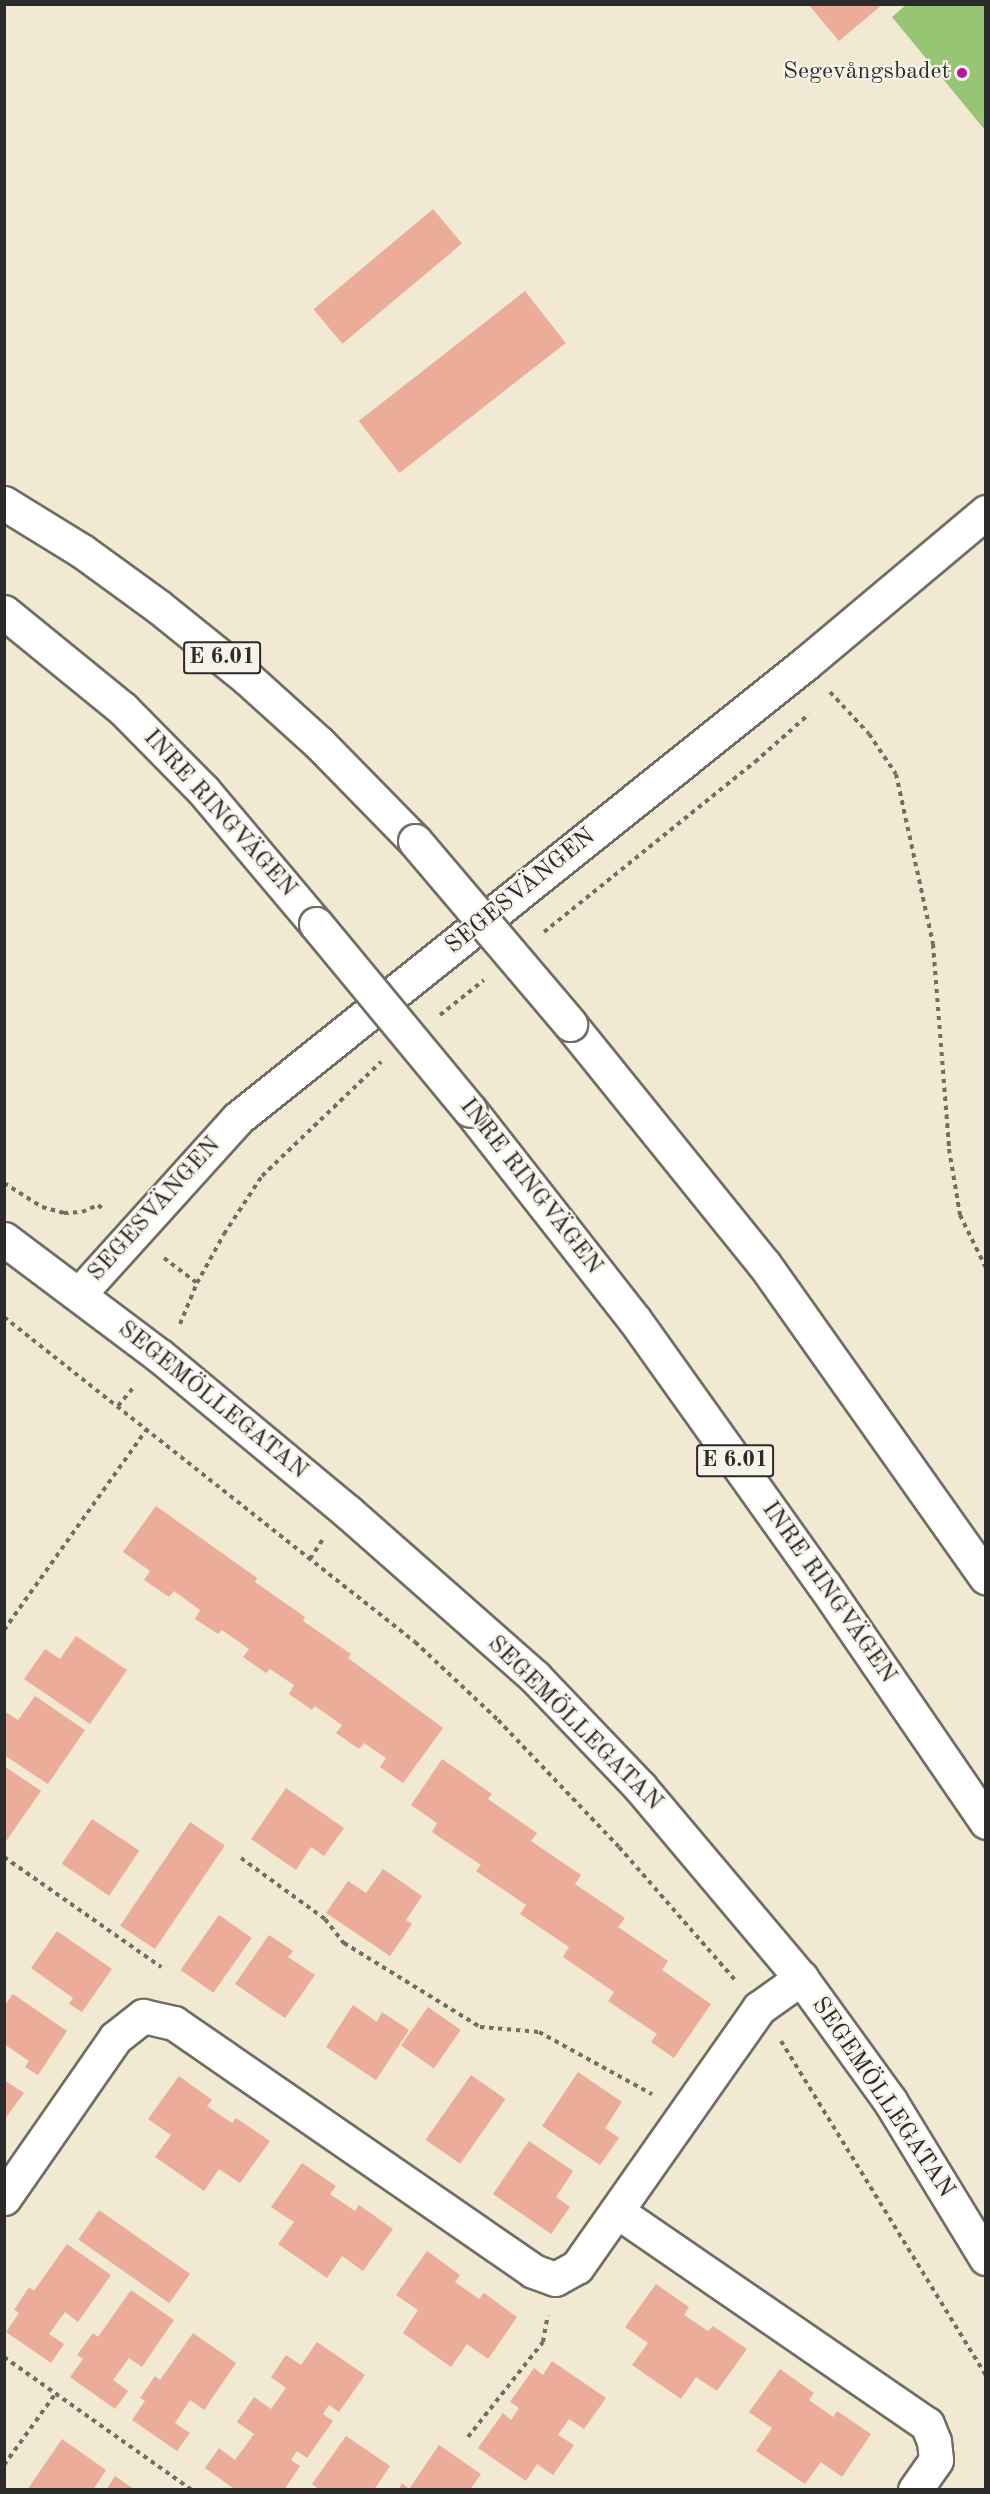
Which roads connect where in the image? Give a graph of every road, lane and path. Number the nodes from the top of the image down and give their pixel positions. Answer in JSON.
{"nodes":[{"id":1,"x":4,"y":503,"type":"edge"},
{"id":2,"x":986,"y":512,"type":"edge"},
{"id":3,"x":4,"y":612,"type":"edge"},
{"id":4,"x":831,"y":693,"type":"dead end"},
{"id":5,"x":4,"y":1239,"type":"edge"},
{"id":6,"x":986,"y":1268,"type":"edge"},
{"id":7,"x":79,"y":1294,"type":"junction"},
{"id":8,"x":4,"y":1317,"type":"edge"},
{"id":9,"x":146,"y":1430,"type":"junction"},
{"id":10,"x":326,"y":1535,"type":"dead end"},
{"id":11,"x":310,"y":1559,"type":"junction"},
{"id":12,"x":986,"y":1577,"type":"edge"},
{"id":13,"x":4,"y":1630,"type":"edge"},
{"id":14,"x":986,"y":1822,"type":"edge"},
{"id":15,"x":4,"y":1857,"type":"edge"},
{"id":16,"x":241,"y":1858,"type":"dead end"},
{"id":17,"x":161,"y":1967,"type":"dead end"},
{"id":18,"x":801,"y":1978,"type":"junction"},
{"id":19,"x":759,"y":2008,"type":"junction"},
{"id":20,"x":687,"y":2113,"type":"junction"},
{"id":21,"x":4,"y":2198,"type":"edge"},
{"id":22,"x":618,"y":2212,"type":"junction"},
{"id":23,"x":986,"y":2258,"type":"edge"},
{"id":24,"x":555,"y":2279,"type":"junction"},
{"id":25,"x":4,"y":2356,"type":"edge"},
{"id":26,"x":986,"y":2376,"type":"edge"},
{"id":27,"x":56,"y":2393,"type":"junction"},
{"id":28,"x":468,"y":2437,"type":"dead end"},
{"id":29,"x":4,"y":2465,"type":"edge"},
{"id":30,"x":192,"y":2490,"type":"edge"},
{"id":31,"x":915,"y":2490,"type":"edge"}],
"edges":[{"from":1,"to":12,"type":"main road","number":"E 6.01","bridge":true},
{"from":2,"to":7,"type":"main road","name":"SEGESVÄNGEN"},
{"from":3,"to":14,"type":"main road","name":"INRE RINGVÄGEN","number":"E 6.01","bridge":true},
{"from":4,"to":6,"type":"path"},
{"from":5,"to":7,"type":"main road","name":"SEGEMÖLLEGATAN"},
{"from":7,"to":18,"type":"main road","name":"SEGEMÖLLEGATAN"},
{"from":8,"to":9,"type":"path"},
{"from":9,"to":11,"type":"path"},
{"from":9,"to":13,"type":"path"},
{"from":10,"to":11,"type":"path"},
{"from":11,"to":19,"type":"path"},
{"from":15,"to":17,"type":"path"},
{"from":16,"to":20,"type":"path"},
{"from":18,"to":19,"type":"main road"},
{"from":18,"to":23,"type":"main road","name":"SEGEMÖLLEGATAN"},
{"from":19,"to":20,"type":"main road"},
{"from":19,"to":26,"type":"path"},
{"from":20,"to":22,"type":"main road"},
{"from":21,"to":24,"type":"main road"},
{"from":22,"to":24,"type":"main road"},
{"from":22,"to":31,"type":"main road"},
{"from":24,"to":28,"type":"path"},
{"from":25,"to":27,"type":"path"},
{"from":27,"to":29,"type":"path"},
{"from":27,"to":30,"type":"path"}]}
